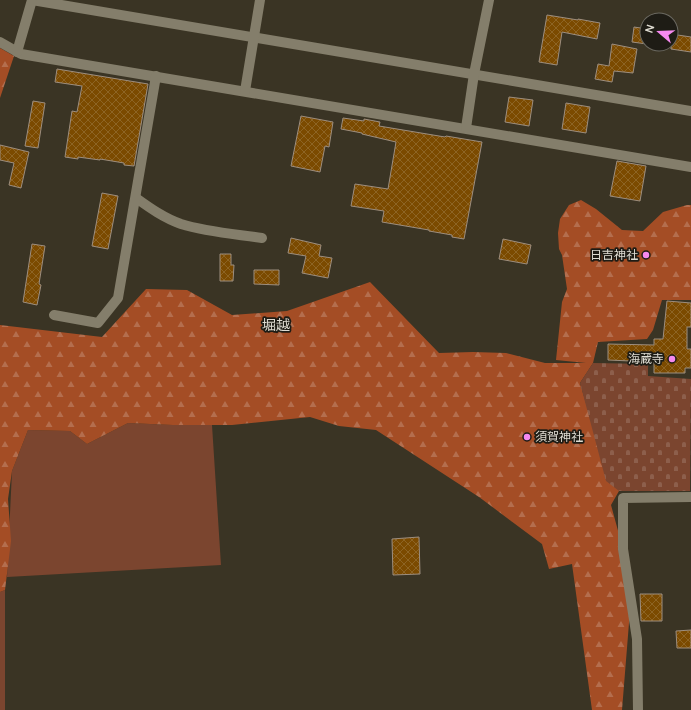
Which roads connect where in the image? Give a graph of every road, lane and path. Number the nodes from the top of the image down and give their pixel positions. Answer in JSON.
{"nodes":[{"id":1,"x":32,"y":0,"type":"edge"},
{"id":2,"x":260,"y":0,"type":"edge"},
{"id":3,"x":489,"y":0,"type":"edge"},
{"id":4,"x":255,"y":37,"type":"junction"},
{"id":5,"x":0,"y":42,"type":"edge"},
{"id":6,"x":17,"y":52,"type":"junction"},
{"id":7,"x":474,"y":74,"type":"junction"},
{"id":8,"x":156,"y":76,"type":"junction"},
{"id":9,"x":245,"y":91,"type":"junction"},
{"id":10,"x":691,"y":111,"type":"edge"},
{"id":11,"x":466,"y":128,"type":"junction"},
{"id":12,"x":691,"y":167,"type":"edge"},
{"id":13,"x":136,"y":198,"type":"junction"},
{"id":14,"x":262,"y":238,"type":"dead end"},
{"id":15,"x":54,"y":315,"type":"dead end"},
{"id":16,"x":691,"y":497,"type":"edge"},
{"id":17,"x":638,"y":710,"type":"edge"}],
"edges":[{"from":1,"to":4,"type":"street"},
{"from":1,"to":6,"type":"street"},
{"from":2,"to":4,"type":"street"},
{"from":3,"to":7,"type":"street"},
{"from":4,"to":7,"type":"street"},
{"from":4,"to":9,"type":"street"},
{"from":5,"to":6,"type":"street"},
{"from":6,"to":8,"type":"street"},
{"from":7,"to":10,"type":"street"},
{"from":7,"to":11,"type":"street"},
{"from":8,"to":9,"type":"street"},
{"from":8,"to":13,"type":"street"},
{"from":9,"to":11,"type":"street"},
{"from":11,"to":12,"type":"street"},
{"from":13,"to":14,"type":"street"},
{"from":13,"to":15,"type":"street"},
{"from":16,"to":17,"type":"street"}]}
